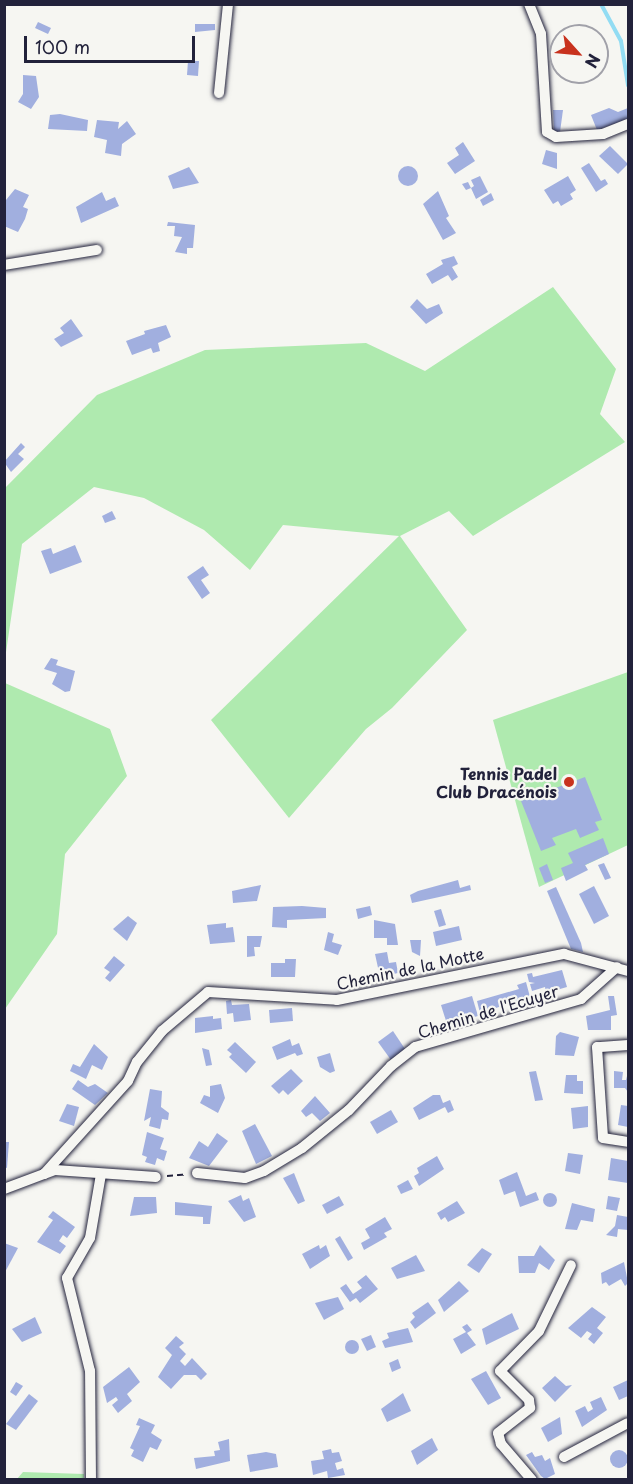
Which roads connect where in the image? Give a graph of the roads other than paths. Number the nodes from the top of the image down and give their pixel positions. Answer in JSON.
{"nodes":[{"id":1,"x":228,"y":4,"type":"edge"},
{"id":2,"x":529,"y":4,"type":"edge"},
{"id":3,"x":219,"y":93,"type":"dead end"},
{"id":4,"x":628,"y":124,"type":"edge"},
{"id":5,"x":98,"y":250,"type":"dead end"},
{"id":6,"x":4,"y":265,"type":"edge"},
{"id":7,"x":617,"y":967,"type":"junction"},
{"id":8,"x":628,"y":971,"type":"edge"},
{"id":9,"x":628,"y":1045,"type":"edge"},
{"id":10,"x":628,"y":1142,"type":"edge"},
{"id":11,"x":197,"y":1173,"type":"road end"},
{"id":12,"x":44,"y":1174,"type":"junction"},
{"id":13,"x":101,"y":1174,"type":"junction"},
{"id":14,"x":156,"y":1177,"type":"road end"},
{"id":15,"x":4,"y":1189,"type":"edge"},
{"id":16,"x":571,"y":1265,"type":"dead end"},
{"id":17,"x":628,"y":1423,"type":"edge"},
{"id":18,"x":564,"y":1457,"type":"dead end"},
{"id":19,"x":92,"y":1479,"type":"edge"},
{"id":20,"x":532,"y":1479,"type":"edge"}],
"edges":[{"from":1,"to":3,"type":"street"},
{"from":2,"to":4,"type":"street"},
{"from":5,"to":6,"type":"street"},
{"from":7,"to":8,"type":"street","name":"Chemin de la Motte"},
{"from":7,"to":11,"type":"street","name":"Chemin de l'Ecuyer"},
{"from":7,"to":12,"type":"street","name":"Chemin de la Motte"},
{"from":9,"to":10,"type":"street"},
{"from":12,"to":13,"type":"street"},
{"from":12,"to":15,"type":"street"},
{"from":13,"to":14,"type":"street"},
{"from":13,"to":19,"type":"street"},
{"from":16,"to":20,"type":"street"},
{"from":17,"to":18,"type":"street"}]}
